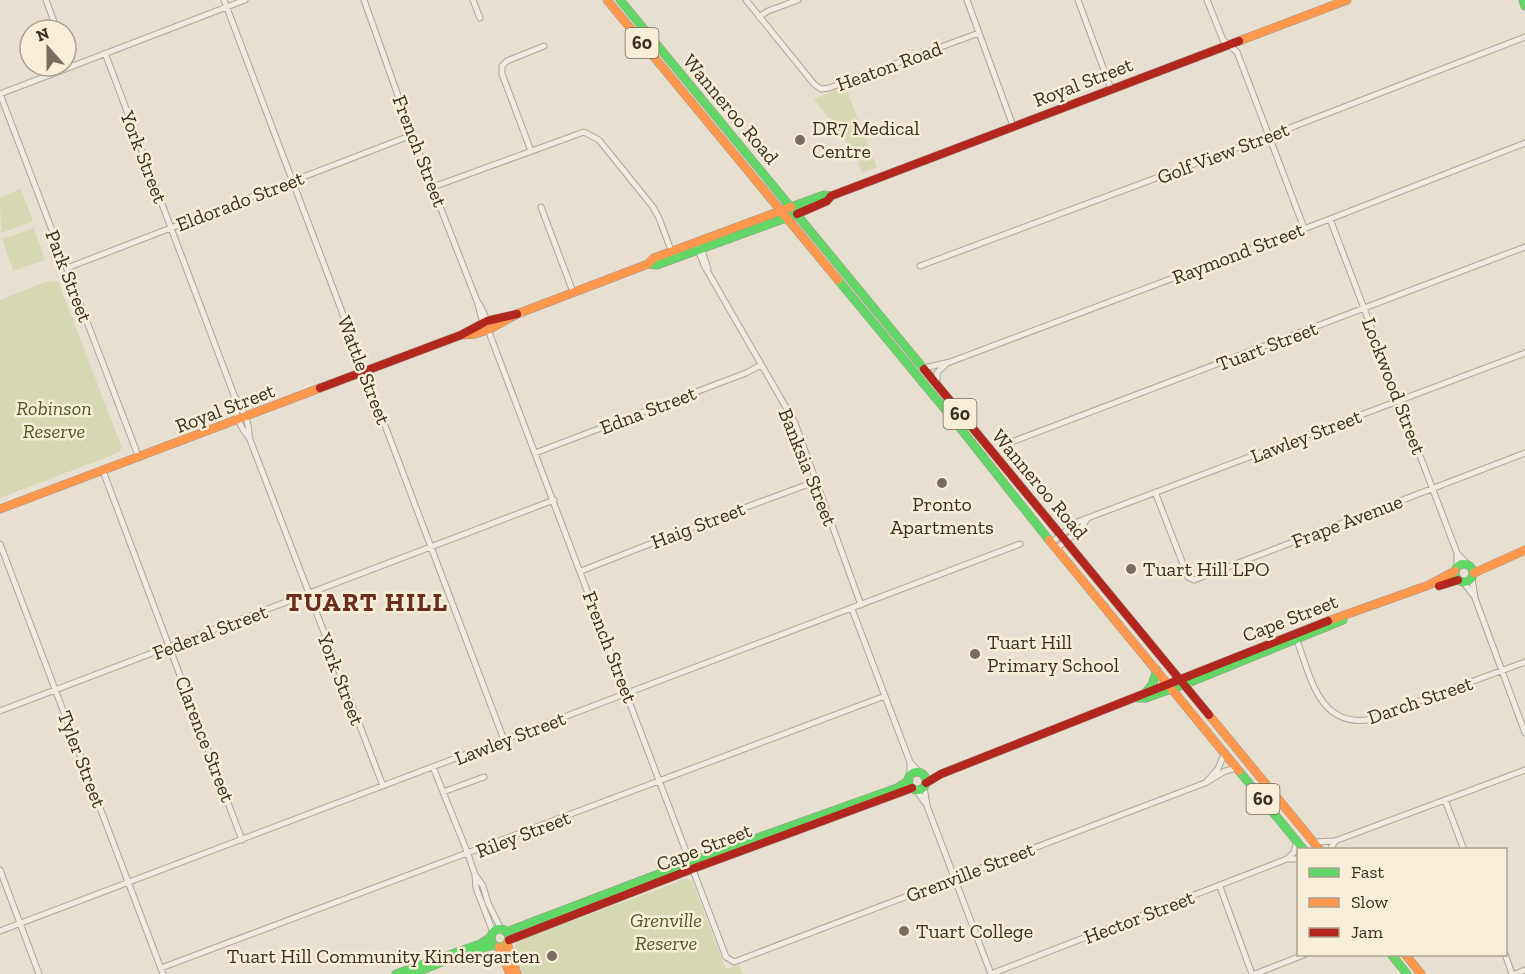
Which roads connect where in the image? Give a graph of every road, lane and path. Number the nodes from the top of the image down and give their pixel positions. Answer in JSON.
{"nodes":[{"id":1,"x":46,"y":0,"type":"edge"},
{"id":2,"x":224,"y":0,"type":"edge"},
{"id":3,"x":245,"y":0,"type":"edge"},
{"id":4,"x":364,"y":0,"type":"edge"},
{"id":5,"x":473,"y":0,"type":"edge"},
{"id":6,"x":607,"y":0,"type":"edge"},
{"id":7,"x":620,"y":0,"type":"edge"},
{"id":8,"x":746,"y":0,"type":"edge"},
{"id":9,"x":798,"y":0,"type":"edge"},
{"id":10,"x":967,"y":0,"type":"edge"},
{"id":11,"x":1078,"y":0,"type":"edge"},
{"id":12,"x":1208,"y":0,"type":"edge"},
{"id":13,"x":1347,"y":0,"type":"edge"},
{"id":14,"x":1523,"y":0,"type":"edge"},
{"id":15,"x":1525,"y":6,"type":"edge"},
{"id":16,"x":227,"y":7,"type":"junction"},
{"id":17,"x":759,"y":17,"type":"junction"},
{"id":18,"x":53,"y":18,"type":"edge"},
{"id":19,"x":480,"y":18,"type":"dead end"},
{"id":20,"x":979,"y":33,"type":"junction"},
{"id":21,"x":1525,"y":37,"type":"edge"},
{"id":22,"x":1228,"y":45,"type":"junction"},
{"id":23,"x":544,"y":46,"type":"dead end"},
{"id":24,"x":105,"y":53,"type":"junction"},
{"id":25,"x":78,"y":63,"type":"edge"},
{"id":26,"x":41,"y":78,"type":"edge"},
{"id":27,"x":1111,"y":88,"type":"junction"},
{"id":28,"x":0,"y":94,"type":"edge"},
{"id":29,"x":1013,"y":126,"type":"junction"},
{"id":30,"x":412,"y":135,"type":"junction"},
{"id":31,"x":1269,"y":136,"type":"junction"},
{"id":32,"x":1525,"y":142,"type":"edge"},
{"id":33,"x":531,"y":151,"type":"junction"},
{"id":34,"x":293,"y":180,"type":"junction"},
{"id":35,"x":433,"y":187,"type":"junction"},
{"id":36,"x":541,"y":207,"type":"dead end"},
{"id":37,"x":794,"y":210,"type":"junction"},
{"id":38,"x":783,"y":214,"type":"junction"},
{"id":39,"x":1330,"y":219,"type":"junction"},
{"id":40,"x":171,"y":227,"type":"junction"},
{"id":41,"x":1304,"y":228,"type":"junction"},
{"id":42,"x":699,"y":247,"type":"junction"},
{"id":43,"x":1525,"y":247,"type":"edge"},
{"id":44,"x":673,"y":255,"type":"junction"},
{"id":45,"x":920,"y":266,"type":"dead end"},
{"id":46,"x":67,"y":268,"type":"junction"},
{"id":47,"x":573,"y":292,"type":"junction"},
{"id":48,"x":1365,"y":309,"type":"junction"},
{"id":49,"x":487,"y":325,"type":"junction"},
{"id":50,"x":1525,"y":353,"type":"edge"},
{"id":51,"x":950,"y":362,"type":"junction"},
{"id":52,"x":761,"y":364,"type":"junction"},
{"id":53,"x":922,"y":368,"type":"junction"},
{"id":54,"x":364,"y":372,"type":"junction"},
{"id":55,"x":937,"y":386,"type":"junction"},
{"id":56,"x":1401,"y":400,"type":"junction"},
{"id":57,"x":242,"y":419,"type":"junction"},
{"id":58,"x":1009,"y":443,"type":"dead end"},
{"id":59,"x":535,"y":453,"type":"junction"},
{"id":60,"x":1525,"y":453,"type":"edge"},
{"id":61,"x":139,"y":458,"type":"junction"},
{"id":62,"x":103,"y":471,"type":"junction"},
{"id":63,"x":817,"y":481,"type":"junction"},
{"id":64,"x":1434,"y":489,"type":"junction"},
{"id":65,"x":1155,"y":492,"type":"junction"},
{"id":66,"x":554,"y":500,"type":"junction"},
{"id":67,"x":0,"y":509,"type":"edge"},
{"id":68,"x":1063,"y":538,"type":"junction"},
{"id":69,"x":0,"y":544,"type":"edge"},
{"id":70,"x":1020,"y":544,"type":"dead end"},
{"id":71,"x":1054,"y":546,"type":"junction"},
{"id":72,"x":431,"y":548,"type":"junction"},
{"id":73,"x":1525,"y":550,"type":"edge"},
{"id":74,"x":1076,"y":553,"type":"junction"},
{"id":75,"x":1457,"y":553,"type":"junction"},
{"id":76,"x":1456,"y":569,"type":"junction"},
{"id":77,"x":581,"y":571,"type":"junction"},
{"id":78,"x":1467,"y":574,"type":"junction"},
{"id":79,"x":309,"y":594,"type":"junction"},
{"id":80,"x":1117,"y":604,"type":"junction"},
{"id":81,"x":861,"y":605,"type":"junction"},
{"id":82,"x":1104,"y":607,"type":"junction"},
{"id":83,"x":852,"y":609,"type":"junction"},
{"id":84,"x":1128,"y":636,"type":"junction"},
{"id":85,"x":1296,"y":636,"type":"junction"},
{"id":86,"x":170,"y":647,"type":"junction"},
{"id":87,"x":1525,"y":662,"type":"edge"},
{"id":88,"x":1157,"y":670,"type":"junction"},
{"id":89,"x":1502,"y":670,"type":"junction"},
{"id":90,"x":1204,"y":677,"type":"junction"},
{"id":91,"x":1181,"y":682,"type":"junction"},
{"id":92,"x":1169,"y":686,"type":"junction"},
{"id":93,"x":56,"y":690,"type":"junction"},
{"id":94,"x":1146,"y":692,"type":"junction"},
{"id":95,"x":627,"y":693,"type":"junction"},
{"id":96,"x":885,"y":696,"type":"junction"},
{"id":97,"x":1137,"y":698,"type":"junction"},
{"id":98,"x":1196,"y":701,"type":"junction"},
{"id":99,"x":0,"y":711,"type":"edge"},
{"id":100,"x":1525,"y":733,"type":"edge"},
{"id":101,"x":504,"y":740,"type":"junction"},
{"id":102,"x":1225,"y":752,"type":"junction"},
{"id":103,"x":433,"y":767,"type":"junction"},
{"id":104,"x":1237,"y":768,"type":"junction"},
{"id":105,"x":1525,"y":770,"type":"edge"},
{"id":106,"x":484,"y":777,"type":"dead end"},
{"id":107,"x":917,"y":781,"type":"junction"},
{"id":108,"x":660,"y":782,"type":"junction"},
{"id":109,"x":1205,"y":783,"type":"junction"},
{"id":110,"x":382,"y":786,"type":"junction"},
{"id":111,"x":442,"y":792,"type":"junction"},
{"id":112,"x":1445,"y":800,"type":"junction"},
{"id":113,"x":242,"y":840,"type":"junction"},
{"id":114,"x":1297,"y":840,"type":"junction"},
{"id":115,"x":1335,"y":841,"type":"junction"},
{"id":116,"x":1314,"y":842,"type":"junction"},
{"id":117,"x":1303,"y":848,"type":"edge"},
{"id":118,"x":1319,"y":848,"type":"edge"},
{"id":119,"x":1331,"y":848,"type":"edge"},
{"id":120,"x":1464,"y":848,"type":"edge"},
{"id":121,"x":468,"y":854,"type":"junction"},
{"id":122,"x":1287,"y":859,"type":"junction"},
{"id":123,"x":1297,"y":859,"type":"edge"},
{"id":124,"x":691,"y":866,"type":"junction"},
{"id":125,"x":0,"y":870,"type":"edge"},
{"id":126,"x":955,"y":877,"type":"junction"},
{"id":127,"x":128,"y":882,"type":"junction"},
{"id":128,"x":1220,"y":887,"type":"junction"},
{"id":129,"x":20,"y":923,"type":"junction"},
{"id":130,"x":0,"y":931,"type":"edge"},
{"id":131,"x":500,"y":938,"type":"junction"},
{"id":132,"x":1301,"y":956,"type":"edge"},
{"id":133,"x":1393,"y":956,"type":"edge"},
{"id":134,"x":1407,"y":956,"type":"edge"},
{"id":135,"x":1506,"y":956,"type":"edge"},
{"id":136,"x":734,"y":962,"type":"joint"},
{"id":137,"x":1525,"y":970,"type":"edge"},
{"id":138,"x":162,"y":971,"type":"edge"},
{"id":139,"x":39,"y":974,"type":"edge"},
{"id":140,"x":396,"y":974,"type":"edge"},
{"id":141,"x":412,"y":974,"type":"edge"},
{"id":142,"x":510,"y":974,"type":"edge"},
{"id":143,"x":516,"y":974,"type":"edge"},
{"id":144,"x":991,"y":974,"type":"edge"},
{"id":145,"x":1253,"y":974,"type":"edge"},
{"id":146,"x":1407,"y":974,"type":"edge"},
{"id":147,"x":1421,"y":974,"type":"edge"},
{"id":148,"x":1514,"y":974,"type":"edge"}],
"edges":[{"from":1,"to":18,"type":"street"},
{"from":2,"to":16,"type":"street","name":"Wattle Street"},
{"from":3,"to":16,"type":"street"},
{"from":4,"to":30,"type":"street","name":"French Street"},
{"from":5,"to":19,"type":"street"},
{"from":6,"to":38,"type":"main road","name":"Wanneroo Road","number":"60"},
{"from":7,"to":37,"type":"main road","name":"Wanneroo Road","number":"60"},
{"from":8,"to":17,"type":"street"},
{"from":9,"to":17,"type":"street"},
{"from":10,"to":20,"type":"street"},
{"from":11,"to":27,"type":"street"},
{"from":12,"to":22,"type":"street"},
{"from":13,"to":22,"type":"main road","name":"Royal Street"},
{"from":14,"to":15,"type":"main road"},
{"from":16,"to":24,"type":"street"},
{"from":16,"to":34,"type":"street","name":"Wattle Street"},
{"from":17,"to":20,"type":"street","name":"Heaton Road"},
{"from":20,"to":29,"type":"street"},
{"from":21,"to":31,"type":"street","name":"Golf View Street"},
{"from":22,"to":27,"type":"main road","name":"Royal Street"},
{"from":22,"to":31,"type":"street"},
{"from":23,"to":33,"type":"street"},
{"from":24,"to":25,"type":"street"},
{"from":24,"to":40,"type":"street","name":"York Street"},
{"from":26,"to":28,"type":"street"},
{"from":27,"to":29,"type":"main road","name":"Royal Street"},
{"from":28,"to":46,"type":"street","name":"Park Street"},
{"from":29,"to":37,"type":"main road","name":"Royal Street"},
{"from":30,"to":34,"type":"street","name":"Eldorado Street"},
{"from":30,"to":35,"type":"street","name":"French Street"},
{"from":31,"to":41,"type":"street"},
{"from":31,"to":45,"type":"street","name":"Golf View Street"},
{"from":32,"to":39,"type":"street","name":"Raymond Street"},
{"from":33,"to":35,"type":"street"},
{"from":33,"to":44,"type":"street"},
{"from":34,"to":40,"type":"street","name":"Eldorado Street"},
{"from":34,"to":54,"type":"street","name":"Wattle Street"},
{"from":35,"to":49,"type":"street","name":"French Street"},
{"from":36,"to":47,"type":"street"},
{"from":37,"to":38,"type":"main road","name":"Royal Street"},
{"from":37,"to":53,"type":"main road","name":"Wanneroo Road","number":"60"},
{"from":38,"to":42,"type":"main road","name":"Royal Street"},
{"from":38,"to":71,"type":"main road","name":"Wanneroo Road","number":"60"},
{"from":39,"to":41,"type":"street","name":"Raymond Street"},
{"from":39,"to":48,"type":"street","name":"Lockwood Street"},
{"from":40,"to":46,"type":"street","name":"Eldorado Street"},
{"from":40,"to":57,"type":"street","name":"York Street"},
{"from":41,"to":51,"type":"street","name":"Raymond Street"},
{"from":42,"to":44,"type":"main road","name":"Royal Street"},
{"from":42,"to":52,"type":"street","name":"Banksia Street"},
{"from":43,"to":48,"type":"street","name":"Tuart Street"},
{"from":44,"to":47,"type":"main road","name":"Royal Street"},
{"from":46,"to":61,"type":"street","name":"Park Street"},
{"from":47,"to":49,"type":"main road","name":"Royal Street"},
{"from":48,"to":56,"type":"street","name":"Lockwood Street"},
{"from":48,"to":58,"type":"street","name":"Tuart Street"},
{"from":49,"to":54,"type":"main road","name":"Royal Street"},
{"from":49,"to":59,"type":"street","name":"French Street"},
{"from":50,"to":56,"type":"street","name":"Lawley Street"},
{"from":51,"to":53,"type":"street","name":"Raymond Street"},
{"from":51,"to":55,"type":"street"},
{"from":52,"to":59,"type":"street","name":"Edna Street"},
{"from":52,"to":63,"type":"street","name":"Banksia Street"},
{"from":53,"to":55,"type":"main road","name":"Wanneroo Road","number":"60"},
{"from":54,"to":57,"type":"main road","name":"Royal Street"},
{"from":54,"to":72,"type":"street","name":"Wattle Street"},
{"from":55,"to":68,"type":"main road","name":"Wanneroo Road","number":"60"},
{"from":56,"to":64,"type":"street","name":"Lockwood Street"},
{"from":56,"to":65,"type":"street","name":"Lawley Street"},
{"from":57,"to":61,"type":"main road","name":"Royal Street"},
{"from":57,"to":79,"type":"street","name":"York Street"},
{"from":59,"to":66,"type":"street","name":"French Street"},
{"from":60,"to":64,"type":"street","name":"Frape Avenue"},
{"from":61,"to":62,"type":"main road","name":"Royal Street"},
{"from":62,"to":67,"type":"main road","name":"Royal Street"},
{"from":62,"to":86,"type":"street","name":"Clarence Street"},
{"from":63,"to":77,"type":"street","name":"Haig Street"},
{"from":63,"to":81,"type":"street","name":"Banksia Street"},
{"from":64,"to":65,"type":"street","name":"Frape Avenue"},
{"from":64,"to":75,"type":"street","name":"Lockwood Street"},
{"from":65,"to":68,"type":"street","name":"Lawley Street"},
{"from":66,"to":72,"type":"street","name":"Federal Street"},
{"from":66,"to":77,"type":"street","name":"French Street"},
{"from":68,"to":71,"type":"street","name":"Lawley Street"},
{"from":68,"to":74,"type":"main road","name":"Wanneroo Road","number":"60"},
{"from":69,"to":93,"type":"street","name":"Tyler Street"},
{"from":70,"to":81,"type":"street","name":"Lawley Street"},
{"from":71,"to":82,"type":"main road","name":"Wanneroo Road","number":"60"},
{"from":72,"to":79,"type":"street","name":"Federal Street"},
{"from":72,"to":101,"type":"street","name":"Wattle Street"},
{"from":73,"to":78,"type":"main road","name":"Cape Street"},
{"from":74,"to":80,"type":"main road","name":"Wanneroo Road","number":"60"},
{"from":74,"to":82,"type":"main road"},
{"from":75,"to":76,"type":"street","name":"Lockwood Street"},
{"from":75,"to":78,"type":"street","name":"Lockwood Street"},
{"from":76,"to":78,"type":"main road"},
{"from":76,"to":78,"type":"main road","name":"Cape Street"},
{"from":76,"to":85,"type":"main road","name":"Cape Street"},
{"from":77,"to":95,"type":"street","name":"French Street"},
{"from":78,"to":85,"type":"main road","name":"Cape Street"},
{"from":78,"to":89,"type":"street"},
{"from":79,"to":86,"type":"street","name":"Federal Street"},
{"from":79,"to":110,"type":"street","name":"York Street"},
{"from":80,"to":84,"type":"main road"},
{"from":80,"to":91,"type":"main road","name":"Wanneroo Road","number":"60"},
{"from":81,"to":83,"type":"street","name":"Lawley Street"},
{"from":82,"to":84,"type":"main road","name":"Wanneroo Road","number":"60"},
{"from":83,"to":95,"type":"street","name":"Lawley Street"},
{"from":83,"to":96,"type":"street"},
{"from":84,"to":88,"type":"main road","name":"Wanneroo Road","number":"60"},
{"from":85,"to":89,"type":"street","name":"Darch Street"},
{"from":85,"to":90,"type":"main road","name":"Cape Street"},
{"from":85,"to":91,"type":"main road","name":"Cape Street"},
{"from":86,"to":93,"type":"street","name":"Federal Street"},
{"from":86,"to":113,"type":"street","name":"Clarence Street"},
{"from":87,"to":89,"type":"street","name":"Darch Street"},
{"from":88,"to":92,"type":"main road","name":"Wanneroo Road","number":"60"},
{"from":88,"to":94,"type":"main road"},
{"from":89,"to":100,"type":"street"},
{"from":90,"to":91,"type":"main road","name":"Cape Street"},
{"from":90,"to":98,"type":"main road"},
{"from":91,"to":92,"type":"main road","name":"Cape Street"},
{"from":91,"to":98,"type":"main road","name":"Wanneroo Road","number":"60"},
{"from":92,"to":94,"type":"main road","name":"Cape Street"},
{"from":92,"to":97,"type":"main road","name":"Cape Street"},
{"from":92,"to":102,"type":"main road","name":"Wanneroo Road","number":"60"},
{"from":93,"to":99,"type":"street","name":"Federal Street"},
{"from":93,"to":127,"type":"street","name":"Tyler Street"},
{"from":94,"to":97,"type":"main road","name":"Cape Street"},
{"from":95,"to":101,"type":"street","name":"Lawley Street"},
{"from":95,"to":108,"type":"street","name":"French Street"},
{"from":96,"to":107,"type":"street"},
{"from":96,"to":108,"type":"street","name":"Riley Street"},
{"from":97,"to":107,"type":"main road","name":"Cape Street"},
{"from":98,"to":116,"type":"main road","name":"Wanneroo Road","number":"60"},
{"from":101,"to":103,"type":"street","name":"Lawley Street"},
{"from":102,"to":104,"type":"main road","name":"Wanneroo Road","number":"60"},
{"from":102,"to":109,"type":"street"},
{"from":103,"to":110,"type":"street","name":"Lawley Street"},
{"from":103,"to":111,"type":"street"},
{"from":104,"to":109,"type":"street","name":"Grenville Street"},
{"from":104,"to":114,"type":"main road","name":"Wanneroo Road","number":"60"},
{"from":105,"to":112,"type":"street"},
{"from":106,"to":111,"type":"street"},
{"from":107,"to":124,"type":"main road","name":"Cape Street"},
{"from":107,"to":126,"type":"street"},
{"from":108,"to":121,"type":"street","name":"Riley Street"},
{"from":108,"to":124,"type":"street","name":"French Street"},
{"from":109,"to":126,"type":"street","name":"Grenville Street"},
{"from":110,"to":113,"type":"street","name":"Lawley Street"},
{"from":111,"to":121,"type":"street"},
{"from":112,"to":115,"type":"street"},
{"from":112,"to":120,"type":"street"},
{"from":113,"to":127,"type":"street","name":"Lawley Street"},
{"from":114,"to":117,"type":"main road","name":"Wanneroo Road","number":"60"},
{"from":114,"to":122,"type":"street"},
{"from":115,"to":116,"type":"street"},
{"from":115,"to":119,"type":"street"},
{"from":116,"to":118,"type":"main road","name":"Wanneroo Road","number":"60"},
{"from":121,"to":131,"type":"street"},
{"from":121,"to":138,"type":"street","name":"Riley Street"},
{"from":122,"to":123,"type":"street","name":"Hector Street"},
{"from":122,"to":128,"type":"street","name":"Hector Street"},
{"from":124,"to":131,"type":"main road","name":"Cape Street"},
{"from":124,"to":136,"type":"street","name":"French Street"},
{"from":125,"to":129,"type":"street"},
{"from":126,"to":136,"type":"street","name":"Grenville Street"},
{"from":126,"to":144,"type":"street"},
{"from":127,"to":129,"type":"street","name":"Lawley Street"},
{"from":127,"to":138,"type":"street","name":"Tyler Street"},
{"from":128,"to":144,"type":"street","name":"Hector Street"},
{"from":128,"to":145,"type":"street"},
{"from":129,"to":130,"type":"street","name":"Lawley Street"},
{"from":129,"to":139,"type":"street"},
{"from":131,"to":140,"type":"main road","name":"Cape Street"},
{"from":131,"to":141,"type":"main road","name":"Cape Street"},
{"from":131,"to":142,"type":"main road"},
{"from":131,"to":143,"type":"main road"},
{"from":132,"to":145,"type":"street"},
{"from":133,"to":146,"type":"main road"},
{"from":134,"to":147,"type":"main road"},
{"from":135,"to":148,"type":"street"},
{"from":137,"to":148,"type":"street"}]}
